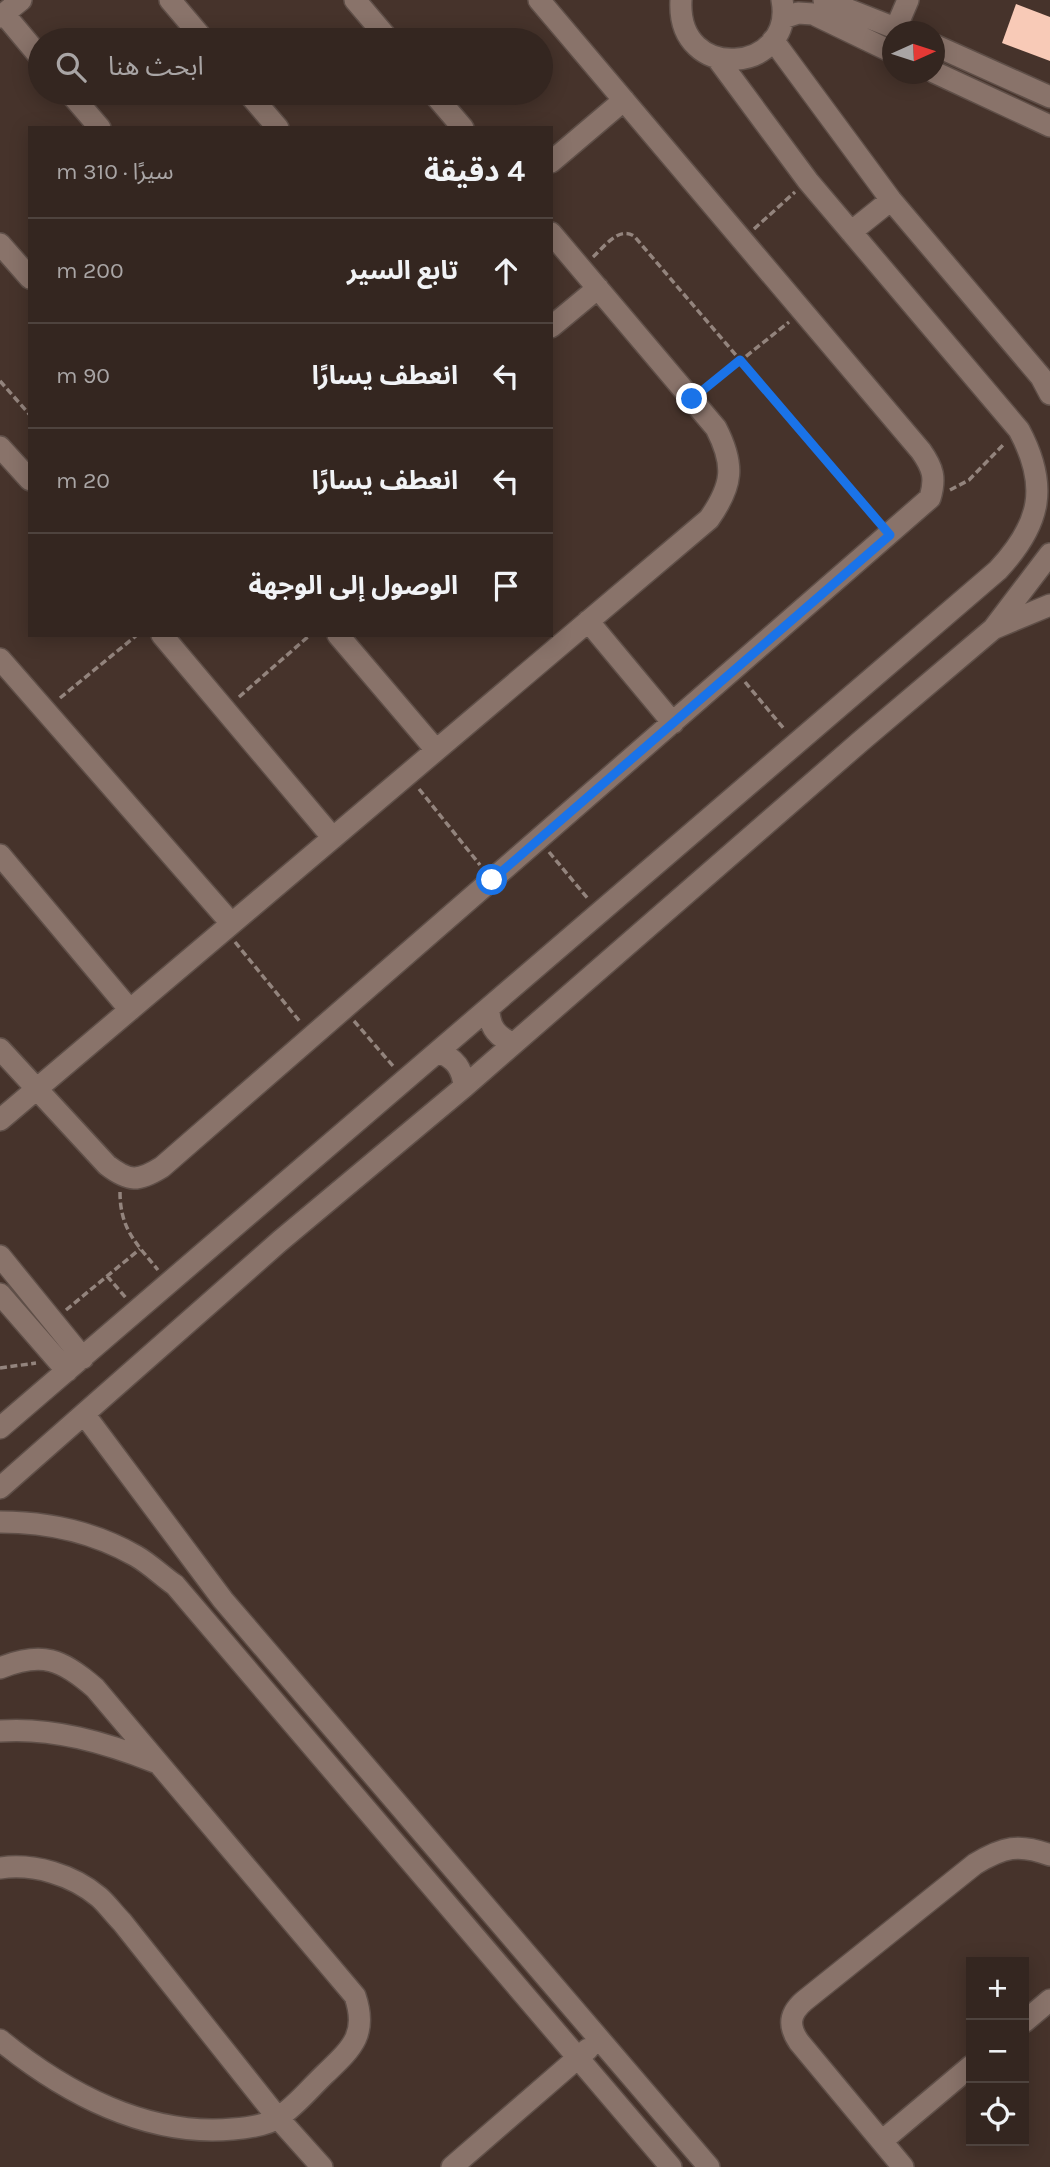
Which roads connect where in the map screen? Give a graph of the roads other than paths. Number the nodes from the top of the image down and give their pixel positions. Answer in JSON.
{"nodes":[{"id":1,"x":21,"y":0,"type":"edge"},
{"id":2,"x":170,"y":0,"type":"edge"},
{"id":3,"x":355,"y":0,"type":"edge"},
{"id":4,"x":539,"y":0,"type":"edge"},
{"id":5,"x":824,"y":0,"type":"edge"},
{"id":6,"x":908,"y":0,"type":"edge"},
{"id":7,"x":677,"y":4,"type":"edge"},
{"id":8,"x":782,"y":9,"type":"edge"},
{"id":9,"x":2,"y":16,"type":"edge"},
{"id":10,"x":903,"y":21,"type":"edge"},
{"id":11,"x":882,"y":23,"type":"edge"},
{"id":12,"x":194,"y":28,"type":"edge"},
{"id":13,"x":379,"y":28,"type":"edge"},
{"id":14,"x":773,"y":40,"type":"junction"},
{"id":15,"x":28,"y":44,"type":"edge"},
{"id":16,"x":882,"y":47,"type":"edge"},
{"id":17,"x":945,"y":50,"type":"edge"},
{"id":18,"x":717,"y":58,"type":"junction"},
{"id":19,"x":945,"y":77,"type":"edge"},
{"id":20,"x":1050,"y":97,"type":"edge"},
{"id":21,"x":624,"y":100,"type":"junction"},
{"id":22,"x":81,"y":105,"type":"edge"},
{"id":23,"x":258,"y":105,"type":"edge"},
{"id":24,"x":443,"y":105,"type":"edge"},
{"id":25,"x":98,"y":126,"type":"edge"},
{"id":26,"x":276,"y":126,"type":"edge"},
{"id":27,"x":461,"y":126,"type":"edge"},
{"id":28,"x":1050,"y":126,"type":"edge"},
{"id":29,"x":553,"y":160,"type":"edge"},
{"id":30,"x":891,"y":200,"type":"junction"},
{"id":31,"x":851,"y":232,"type":"junction"},
{"id":32,"x":553,"y":235,"type":"edge"},
{"id":33,"x":0,"y":244,"type":"edge"},
{"id":34,"x":28,"y":276,"type":"edge"},
{"id":35,"x":598,"y":288,"type":"junction"},
{"id":36,"x":553,"y":325,"type":"edge"},
{"id":37,"x":1047,"y":383,"type":"edge"},
{"id":38,"x":0,"y":447,"type":"edge"},
{"id":39,"x":28,"y":475,"type":"edge"},
{"id":40,"x":1050,"y":554,"type":"edge"},
{"id":41,"x":1050,"y":605,"type":"edge"},
{"id":42,"x":589,"y":621,"type":"junction"},
{"id":43,"x":993,"y":629,"type":"junction"},
{"id":44,"x":164,"y":637,"type":"edge"},
{"id":45,"x":340,"y":637,"type":"edge"},
{"id":46,"x":5,"y":674,"type":"edge"},
{"id":47,"x":673,"y":723,"type":"junction"},
{"id":48,"x":436,"y":750,"type":"junction"},
{"id":49,"x":333,"y":838,"type":"junction"},
{"id":50,"x":0,"y":855,"type":"edge"},
{"id":51,"x":228,"y":927,"type":"junction"},
{"id":52,"x":488,"y":1009,"type":"junction"},
{"id":53,"x":130,"y":1010,"type":"junction"},
{"id":54,"x":513,"y":1043,"type":"junction"},
{"id":55,"x":0,"y":1049,"type":"edge"},
{"id":56,"x":438,"y":1052,"type":"junction"},
{"id":57,"x":464,"y":1087,"type":"junction"},
{"id":58,"x":36,"y":1090,"type":"junction"},
{"id":59,"x":0,"y":1120,"type":"edge"},
{"id":60,"x":0,"y":1256,"type":"edge"},
{"id":61,"x":26,"y":1287,"type":"junction"},
{"id":62,"x":4,"y":1298,"type":"edge"},
{"id":63,"x":69,"y":1363,"type":"junction"},
{"id":64,"x":84,"y":1414,"type":"junction"},
{"id":65,"x":0,"y":1428,"type":"edge"},
{"id":66,"x":0,"y":1489,"type":"edge"},
{"id":67,"x":0,"y":1522,"type":"edge"},
{"id":68,"x":0,"y":1668,"type":"edge"},
{"id":69,"x":0,"y":1731,"type":"edge"},
{"id":70,"x":157,"y":1762,"type":"junction"},
{"id":71,"x":1050,"y":1855,"type":"edge"},
{"id":72,"x":0,"y":1868,"type":"edge"},
{"id":73,"x":1050,"y":2000,"type":"edge"},
{"id":74,"x":1026,"y":2020,"type":"edge"},
{"id":75,"x":0,"y":2039,"type":"edge"},
{"id":76,"x":599,"y":2039,"type":"junction"},
{"id":77,"x":578,"y":2059,"type":"junction"},
{"id":78,"x":966,"y":2070,"type":"edge"},
{"id":79,"x":278,"y":2118,"type":"junction"},
{"id":80,"x":882,"y":2141,"type":"junction"},
{"id":81,"x":322,"y":2167,"type":"edge"},
{"id":82,"x":452,"y":2167,"type":"edge"},
{"id":83,"x":671,"y":2167,"type":"edge"},
{"id":84,"x":709,"y":2167,"type":"edge"},
{"id":85,"x":903,"y":2167,"type":"edge"}],
"edges":[{"from":1,"to":9,"type":"street"},
{"from":2,"to":12,"type":"street"},
{"from":3,"to":13,"type":"street"},
{"from":4,"to":21,"type":"street"},
{"from":5,"to":11,"type":"street"},
{"from":6,"to":10,"type":"street"},
{"from":7,"to":18,"type":"street"},
{"from":8,"to":14,"type":"street"},
{"from":8,"to":16,"type":"street"},
{"from":9,"to":15,"type":"street"},
{"from":14,"to":18,"type":"street"},
{"from":14,"to":30,"type":"street"},
{"from":17,"to":20,"type":"street"},
{"from":18,"to":31,"type":"street"},
{"from":19,"to":28,"type":"street"},
{"from":21,"to":29,"type":"street"},
{"from":21,"to":47,"type":"street"},
{"from":22,"to":25,"type":"street"},
{"from":23,"to":26,"type":"street"},
{"from":24,"to":27,"type":"street"},
{"from":30,"to":31,"type":"street"},
{"from":30,"to":37,"type":"street"},
{"from":31,"to":52,"type":"street"},
{"from":32,"to":35,"type":"street"},
{"from":33,"to":34,"type":"street"},
{"from":35,"to":36,"type":"street"},
{"from":35,"to":42,"type":"street"},
{"from":38,"to":39,"type":"street"},
{"from":40,"to":43,"type":"street"},
{"from":41,"to":43,"type":"street"},
{"from":42,"to":47,"type":"street"},
{"from":42,"to":48,"type":"street"},
{"from":43,"to":54,"type":"street"},
{"from":44,"to":49,"type":"street"},
{"from":45,"to":48,"type":"street"},
{"from":46,"to":51,"type":"street"},
{"from":47,"to":58,"type":"street"},
{"from":48,"to":49,"type":"street"},
{"from":49,"to":51,"type":"street"},
{"from":50,"to":53,"type":"street"},
{"from":51,"to":53,"type":"street"},
{"from":52,"to":54,"type":"street"},
{"from":52,"to":56,"type":"street"},
{"from":53,"to":58,"type":"street"},
{"from":54,"to":57,"type":"street"},
{"from":55,"to":58,"type":"street"},
{"from":56,"to":57,"type":"street"},
{"from":56,"to":63,"type":"street"},
{"from":57,"to":64,"type":"street"},
{"from":58,"to":59,"type":"street"},
{"from":60,"to":61,"type":"street"},
{"from":61,"to":62,"type":"street"},
{"from":61,"to":63,"type":"street"},
{"from":62,"to":63,"type":"street"},
{"from":63,"to":65,"type":"street"},
{"from":64,"to":66,"type":"street"},
{"from":64,"to":76,"type":"street"},
{"from":67,"to":77,"type":"street"},
{"from":68,"to":70,"type":"street"},
{"from":69,"to":70,"type":"street"},
{"from":70,"to":79,"type":"street"},
{"from":71,"to":80,"type":"street"},
{"from":72,"to":79,"type":"street"},
{"from":73,"to":74,"type":"street"},
{"from":75,"to":79,"type":"street"},
{"from":76,"to":77,"type":"street"},
{"from":76,"to":84,"type":"street"},
{"from":77,"to":82,"type":"street"},
{"from":77,"to":83,"type":"street"},
{"from":78,"to":80,"type":"street"},
{"from":79,"to":81,"type":"street"},
{"from":80,"to":85,"type":"street"}]}
